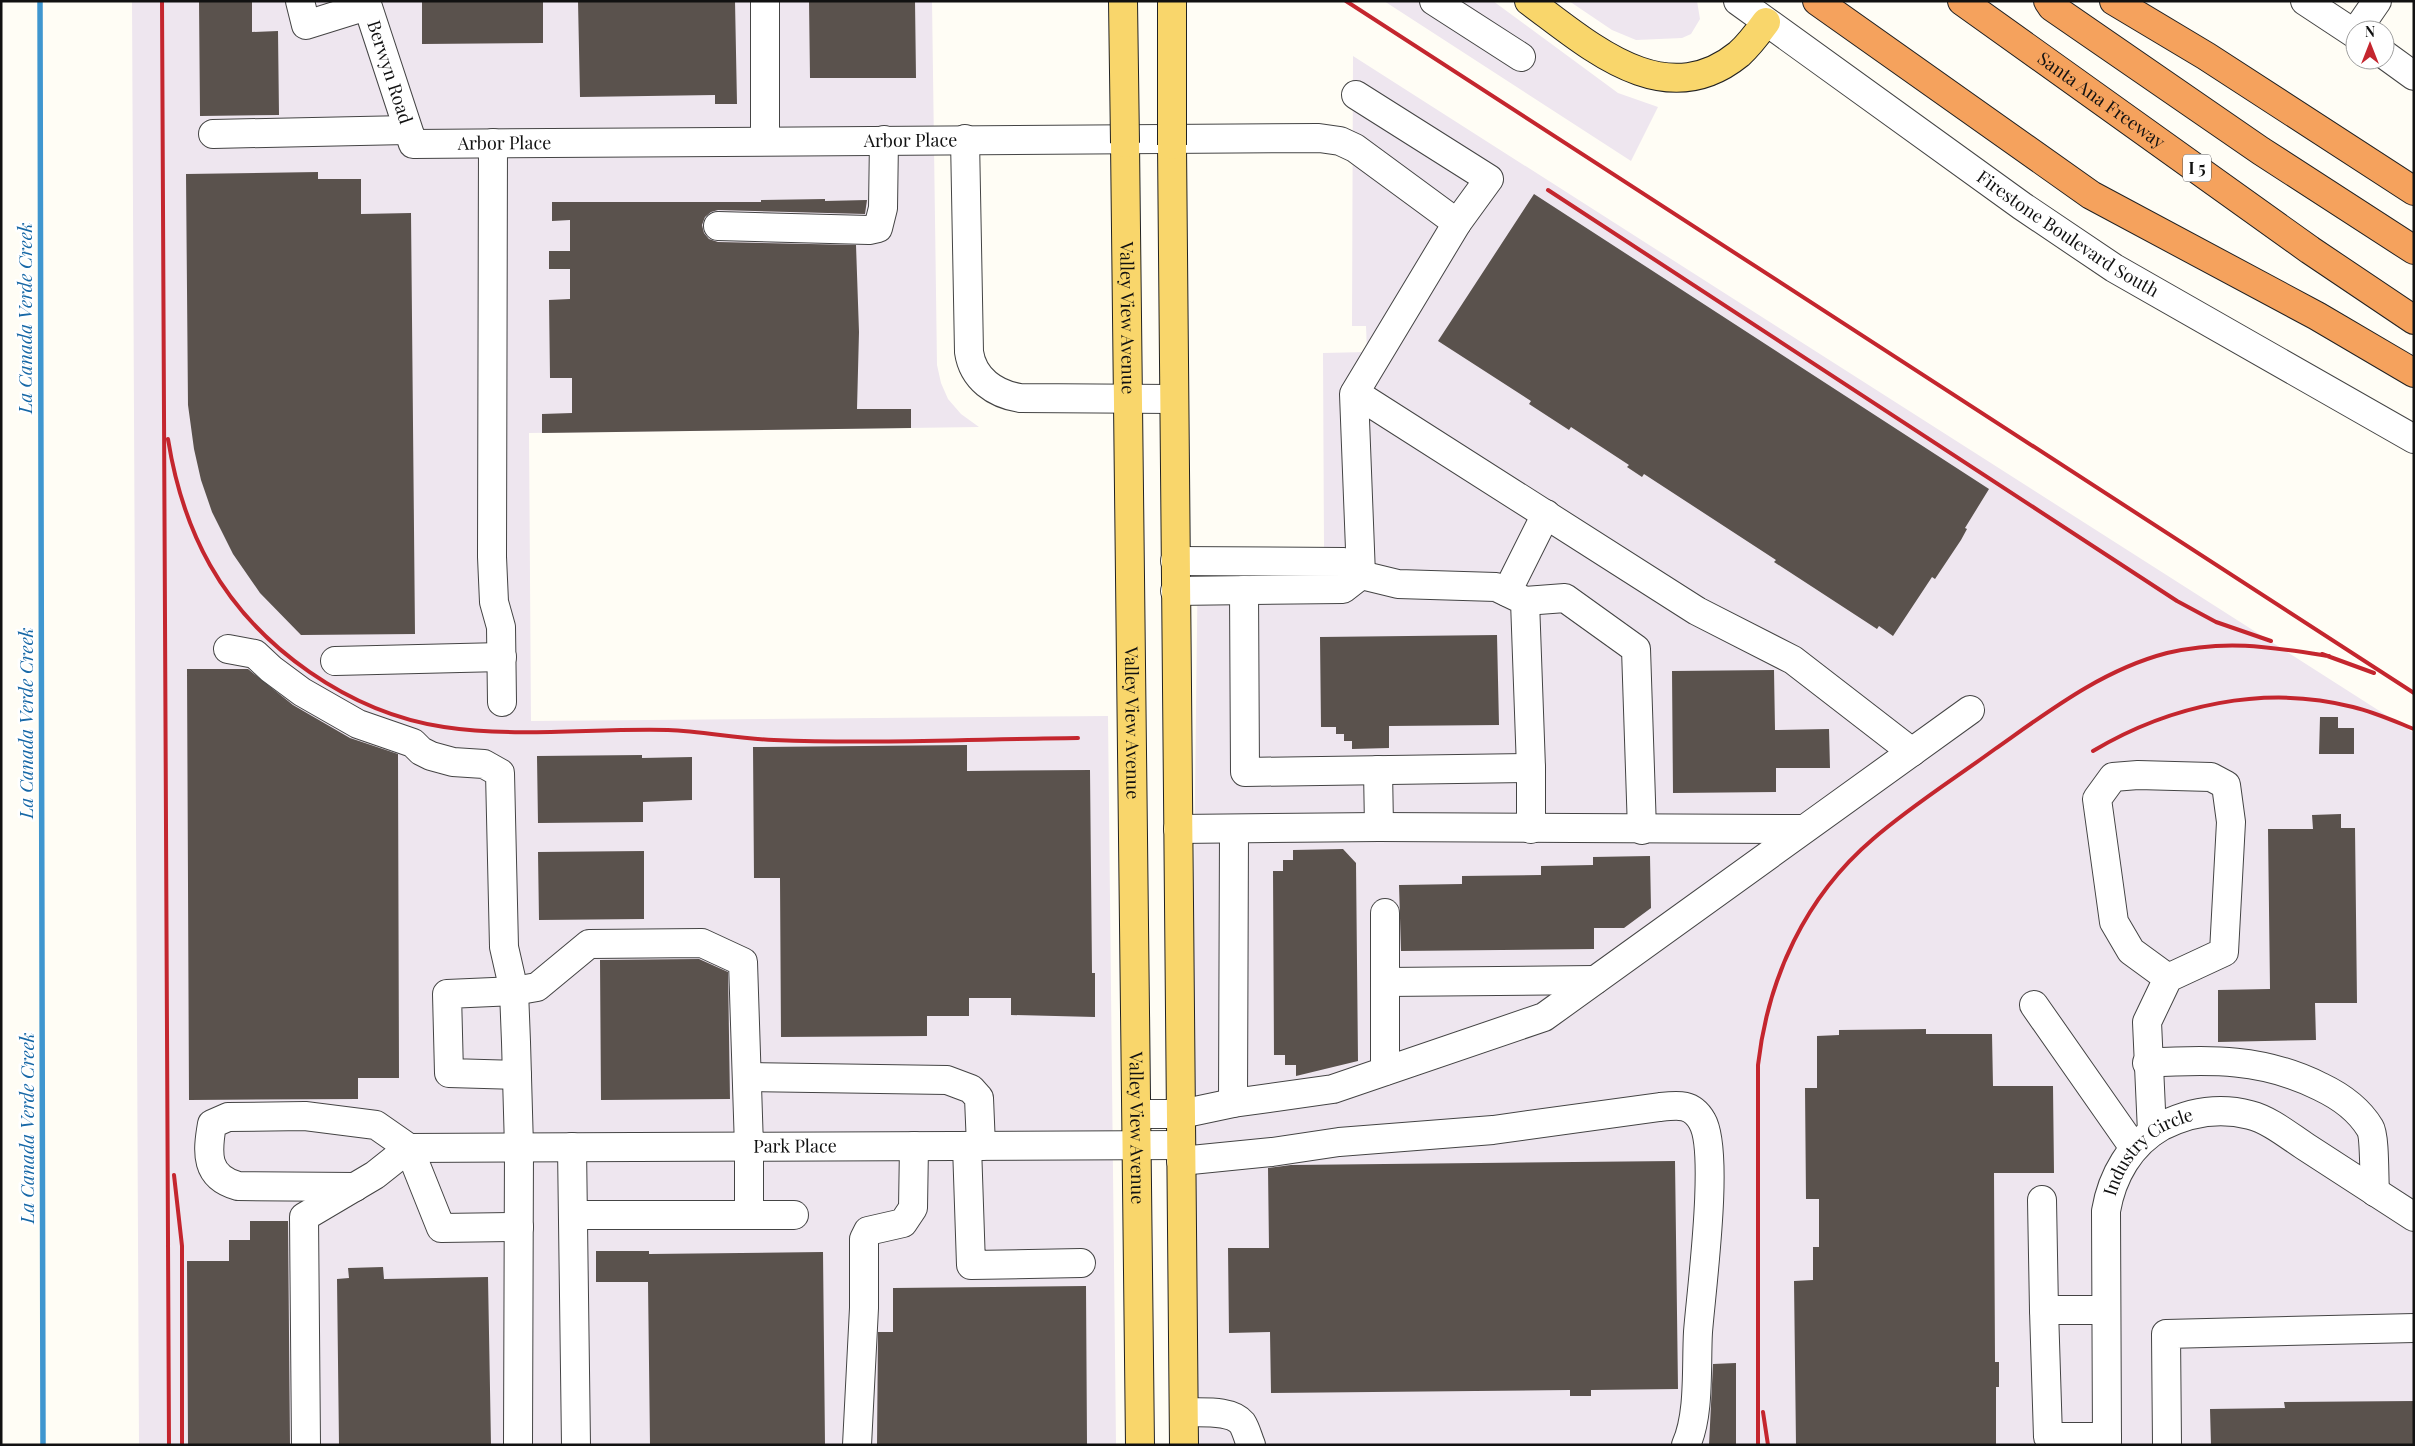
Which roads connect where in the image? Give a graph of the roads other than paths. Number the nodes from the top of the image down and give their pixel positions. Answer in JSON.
{"nodes":[{"id":1,"x":300,"y":1,"type":"edge"},
{"id":2,"x":765,"y":1,"type":"edge"},
{"id":3,"x":1123,"y":1,"type":"edge"},
{"id":4,"x":1172,"y":1,"type":"edge"},
{"id":5,"x":1434,"y":1,"type":"edge"},
{"id":6,"x":1529,"y":1,"type":"edge"},
{"id":7,"x":1738,"y":1,"type":"edge"},
{"id":8,"x":1818,"y":1,"type":"edge"},
{"id":9,"x":1962,"y":1,"type":"edge"},
{"id":10,"x":2048,"y":1,"type":"edge"},
{"id":11,"x":2114,"y":1,"type":"edge"},
{"id":12,"x":2305,"y":1,"type":"edge"},
{"id":13,"x":2378,"y":1,"type":"edge"},
{"id":14,"x":367,"y":3,"type":"edge"},
{"id":15,"x":2151,"y":13,"type":"edge"},
{"id":16,"x":2364,"y":20,"type":"edge"},
{"id":17,"x":1766,"y":22,"type":"junction"},
{"id":18,"x":2345,"y":26,"type":"edge"},
{"id":19,"x":1521,"y":58,"type":"dead end"},
{"id":20,"x":2395,"y":63,"type":"edge"},
{"id":21,"x":2414,"y":76,"type":"edge"},
{"id":22,"x":1356,"y":95,"type":"dead end"},
{"id":23,"x":213,"y":134,"type":"dead end"},
{"id":24,"x":410,"y":137,"type":"junction"},
{"id":25,"x":966,"y":139,"type":"junction"},
{"id":26,"x":884,"y":140,"type":"junction"},
{"id":27,"x":765,"y":141,"type":"junction"},
{"id":28,"x":493,"y":144,"type":"junction"},
{"id":29,"x":2414,"y":191,"type":"edge"},
{"id":30,"x":1456,"y":223,"type":"junction"},
{"id":31,"x":718,"y":226,"type":"dead end"},
{"id":32,"x":2414,"y":250,"type":"edge"},
{"id":33,"x":2414,"y":320,"type":"edge"},
{"id":34,"x":2414,"y":373,"type":"edge"},
{"id":35,"x":1355,"y":393,"type":"junction"},
{"id":36,"x":1129,"y":399,"type":"junction"},
{"id":37,"x":1173,"y":399,"type":"junction"},
{"id":38,"x":2414,"y":439,"type":"edge"},
{"id":39,"x":1546,"y":514,"type":"junction"},
{"id":40,"x":1175,"y":561,"type":"junction"},
{"id":41,"x":1361,"y":575,"type":"junction"},
{"id":42,"x":1244,"y":590,"type":"junction"},
{"id":43,"x":1175,"y":591,"type":"junction"},
{"id":44,"x":1516,"y":596,"type":"junction"},
{"id":45,"x":228,"y":649,"type":"dead end"},
{"id":46,"x":502,"y":657,"type":"junction"},
{"id":47,"x":335,"y":660,"type":"dead end"},
{"id":48,"x":502,"y":702,"type":"dead end"},
{"id":49,"x":1970,"y":710,"type":"dead end"},
{"id":50,"x":1912,"y":752,"type":"junction"},
{"id":51,"x":1531,"y":768,"type":"junction"},
{"id":52,"x":1378,"y":770,"type":"junction"},
{"id":53,"x":1379,"y":828,"type":"junction"},
{"id":54,"x":1178,"y":829,"type":"junction"},
{"id":55,"x":1531,"y":829,"type":"junction"},
{"id":56,"x":1802,"y":829,"type":"junction"},
{"id":57,"x":1234,"y":830,"type":"junction"},
{"id":58,"x":1642,"y":830,"type":"junction"},
{"id":59,"x":1384,"y":913,"type":"dead end"},
{"id":60,"x":2168,"y":978,"type":"junction"},
{"id":61,"x":1595,"y":980,"type":"junction"},
{"id":62,"x":1385,"y":982,"type":"junction"},
{"id":63,"x":514,"y":991,"type":"junction"},
{"id":64,"x":2034,"y":1005,"type":"dead end"},
{"id":65,"x":2147,"y":1063,"type":"junction"},
{"id":66,"x":1385,"y":1071,"type":"junction"},
{"id":67,"x":517,"y":1075,"type":"junction"},
{"id":68,"x":747,"y":1077,"type":"junction"},
{"id":69,"x":1233,"y":1103,"type":"junction"},
{"id":70,"x":1137,"y":1114,"type":"junction"},
{"id":71,"x":1181,"y":1114,"type":"junction"},
{"id":72,"x":2143,"y":1140,"type":"junction"},
{"id":73,"x":914,"y":1146,"type":"junction"},
{"id":74,"x":974,"y":1146,"type":"junction"},
{"id":75,"x":1137,"y":1146,"type":"junction"},
{"id":76,"x":519,"y":1147,"type":"junction"},
{"id":77,"x":572,"y":1147,"type":"junction"},
{"id":78,"x":750,"y":1147,"type":"junction"},
{"id":79,"x":409,"y":1148,"type":"junction"},
{"id":80,"x":1181,"y":1153,"type":"junction"},
{"id":81,"x":355,"y":1187,"type":"junction"},
{"id":82,"x":2375,"y":1192,"type":"junction"},
{"id":83,"x":2042,"y":1200,"type":"dead end"},
{"id":84,"x":573,"y":1215,"type":"junction"},
{"id":85,"x":750,"y":1215,"type":"junction"},
{"id":86,"x":794,"y":1215,"type":"dead end"},
{"id":87,"x":2414,"y":1216,"type":"edge"},
{"id":88,"x":519,"y":1227,"type":"junction"},
{"id":89,"x":1081,"y":1263,"type":"dead end"},
{"id":90,"x":2044,"y":1310,"type":"junction"},
{"id":91,"x":2106,"y":1310,"type":"junction"},
{"id":92,"x":2414,"y":1328,"type":"edge"},
{"id":93,"x":1184,"y":1412,"type":"junction"},
{"id":94,"x":2107,"y":1441,"type":"edge"},
{"id":95,"x":306,"y":1445,"type":"edge"},
{"id":96,"x":518,"y":1445,"type":"edge"},
{"id":97,"x":576,"y":1445,"type":"edge"},
{"id":98,"x":856,"y":1445,"type":"edge"},
{"id":99,"x":1140,"y":1445,"type":"edge"},
{"id":100,"x":1184,"y":1445,"type":"edge"},
{"id":101,"x":1251,"y":1445,"type":"edge"},
{"id":102,"x":1686,"y":1445,"type":"edge"},
{"id":103,"x":2166,"y":1445,"type":"edge"}],
"edges":[{"from":1,"to":14,"type":"street"},
{"from":2,"to":27,"type":"street"},
{"from":3,"to":36,"type":"main road","name":"Valley View Avenue","bridge":true},
{"from":4,"to":37,"type":"main road","bridge":true},
{"from":5,"to":19,"type":"street"},
{"from":6,"to":17,"type":"main road"},
{"from":7,"to":17,"type":"street","name":"Firestone Boulevard South"},
{"from":8,"to":34,"type":"highway"},
{"from":9,"to":33,"type":"highway","name":"Santa Ana Freeway","number":"I 5"},
{"from":10,"to":32,"type":"highway"},
{"from":11,"to":15,"type":"highway"},
{"from":12,"to":18,"type":"street"},
{"from":13,"to":16,"type":"street"},
{"from":14,"to":24,"type":"street","name":"Berwyn Road"},
{"from":15,"to":29,"type":"highway"},
{"from":17,"to":38,"type":"street","name":"Firestone Boulevard South"},
{"from":20,"to":21,"type":"street"},
{"from":22,"to":30,"type":"street"},
{"from":23,"to":24,"type":"street","name":"Arbor Place"},
{"from":24,"to":28,"type":"street","name":"Arbor Place"},
{"from":25,"to":26,"type":"street","name":"Arbor Place"},
{"from":25,"to":30,"type":"street"},
{"from":25,"to":36,"type":"street","name":"Arbor Place"},
{"from":26,"to":27,"type":"street","name":"Arbor Place"},
{"from":26,"to":31,"type":"street"},
{"from":27,"to":28,"type":"street","name":"Arbor Place"},
{"from":28,"to":46,"type":"street"},
{"from":30,"to":35,"type":"street"},
{"from":35,"to":39,"type":"street"},
{"from":35,"to":41,"type":"street"},
{"from":36,"to":37,"type":"street","name":"Arbor Place"},
{"from":36,"to":70,"type":"main road","name":"Valley View Avenue"},
{"from":37,"to":40,"type":"main road"},
{"from":39,"to":44,"type":"street"},
{"from":39,"to":50,"type":"street"},
{"from":40,"to":41,"type":"street"},
{"from":40,"to":43,"type":"main road"},
{"from":41,"to":42,"type":"street"},
{"from":41,"to":44,"type":"street"},
{"from":42,"to":43,"type":"street"},
{"from":42,"to":52,"type":"street"},
{"from":43,"to":54,"type":"main road"},
{"from":44,"to":51,"type":"street"},
{"from":44,"to":58,"type":"street"},
{"from":45,"to":63,"type":"street"},
{"from":46,"to":47,"type":"street"},
{"from":46,"to":48,"type":"street"},
{"from":49,"to":50,"type":"street"},
{"from":50,"to":56,"type":"street"},
{"from":51,"to":52,"type":"street"},
{"from":51,"to":55,"type":"street"},
{"from":52,"to":53,"type":"street"},
{"from":53,"to":55,"type":"street"},
{"from":53,"to":57,"type":"street"},
{"from":54,"to":57,"type":"street"},
{"from":54,"to":71,"type":"main road"},
{"from":55,"to":58,"type":"street"},
{"from":56,"to":58,"type":"street"},
{"from":56,"to":61,"type":"street"},
{"from":57,"to":69,"type":"street"},
{"from":59,"to":62,"type":"street"},
{"from":60,"to":60,"type":"street"},
{"from":60,"to":65,"type":"street"},
{"from":61,"to":62,"type":"street"},
{"from":61,"to":66,"type":"street"},
{"from":62,"to":66,"type":"street"},
{"from":63,"to":67,"type":"street"},
{"from":63,"to":67,"type":"street"},
{"from":63,"to":68,"type":"street"},
{"from":64,"to":72,"type":"street"},
{"from":65,"to":72,"type":"street"},
{"from":65,"to":82,"type":"street"},
{"from":66,"to":69,"type":"street"},
{"from":67,"to":76,"type":"street"},
{"from":68,"to":74,"type":"street"},
{"from":68,"to":78,"type":"street"},
{"from":69,"to":71,"type":"street"},
{"from":70,"to":71,"type":"street"},
{"from":70,"to":75,"type":"main road","name":"Valley View Avenue"},
{"from":71,"to":80,"type":"main road"},
{"from":72,"to":82,"type":"street","name":"Industry Circle"},
{"from":72,"to":91,"type":"street","name":"Industry Circle"},
{"from":73,"to":74,"type":"street","name":"Park Place"},
{"from":73,"to":78,"type":"street","name":"Park Place"},
{"from":73,"to":98,"type":"street"},
{"from":74,"to":75,"type":"street","name":"Park Place"},
{"from":74,"to":89,"type":"street"},
{"from":75,"to":80,"type":"street","name":"Park Place"},
{"from":75,"to":99,"type":"main road","name":"Valley View Avenue"},
{"from":76,"to":77,"type":"street","name":"Park Place"},
{"from":76,"to":79,"type":"street","name":"Park Place"},
{"from":76,"to":88,"type":"street"},
{"from":77,"to":78,"type":"street","name":"Park Place"},
{"from":77,"to":84,"type":"street"},
{"from":78,"to":85,"type":"street"},
{"from":79,"to":81,"type":"street"},
{"from":79,"to":81,"type":"street"},
{"from":79,"to":88,"type":"street"},
{"from":80,"to":93,"type":"main road"},
{"from":80,"to":102,"type":"street","name":"Park Place"},
{"from":81,"to":95,"type":"street"},
{"from":82,"to":87,"type":"street","name":"Industry Circle"},
{"from":83,"to":90,"type":"street"},
{"from":84,"to":85,"type":"street"},
{"from":84,"to":97,"type":"street"},
{"from":85,"to":86,"type":"street"},
{"from":88,"to":96,"type":"street"},
{"from":90,"to":91,"type":"street"},
{"from":90,"to":94,"type":"street"},
{"from":91,"to":94,"type":"street","name":"Industry Circle"},
{"from":92,"to":103,"type":"street"},
{"from":93,"to":100,"type":"main road"},
{"from":93,"to":101,"type":"street"}]}
